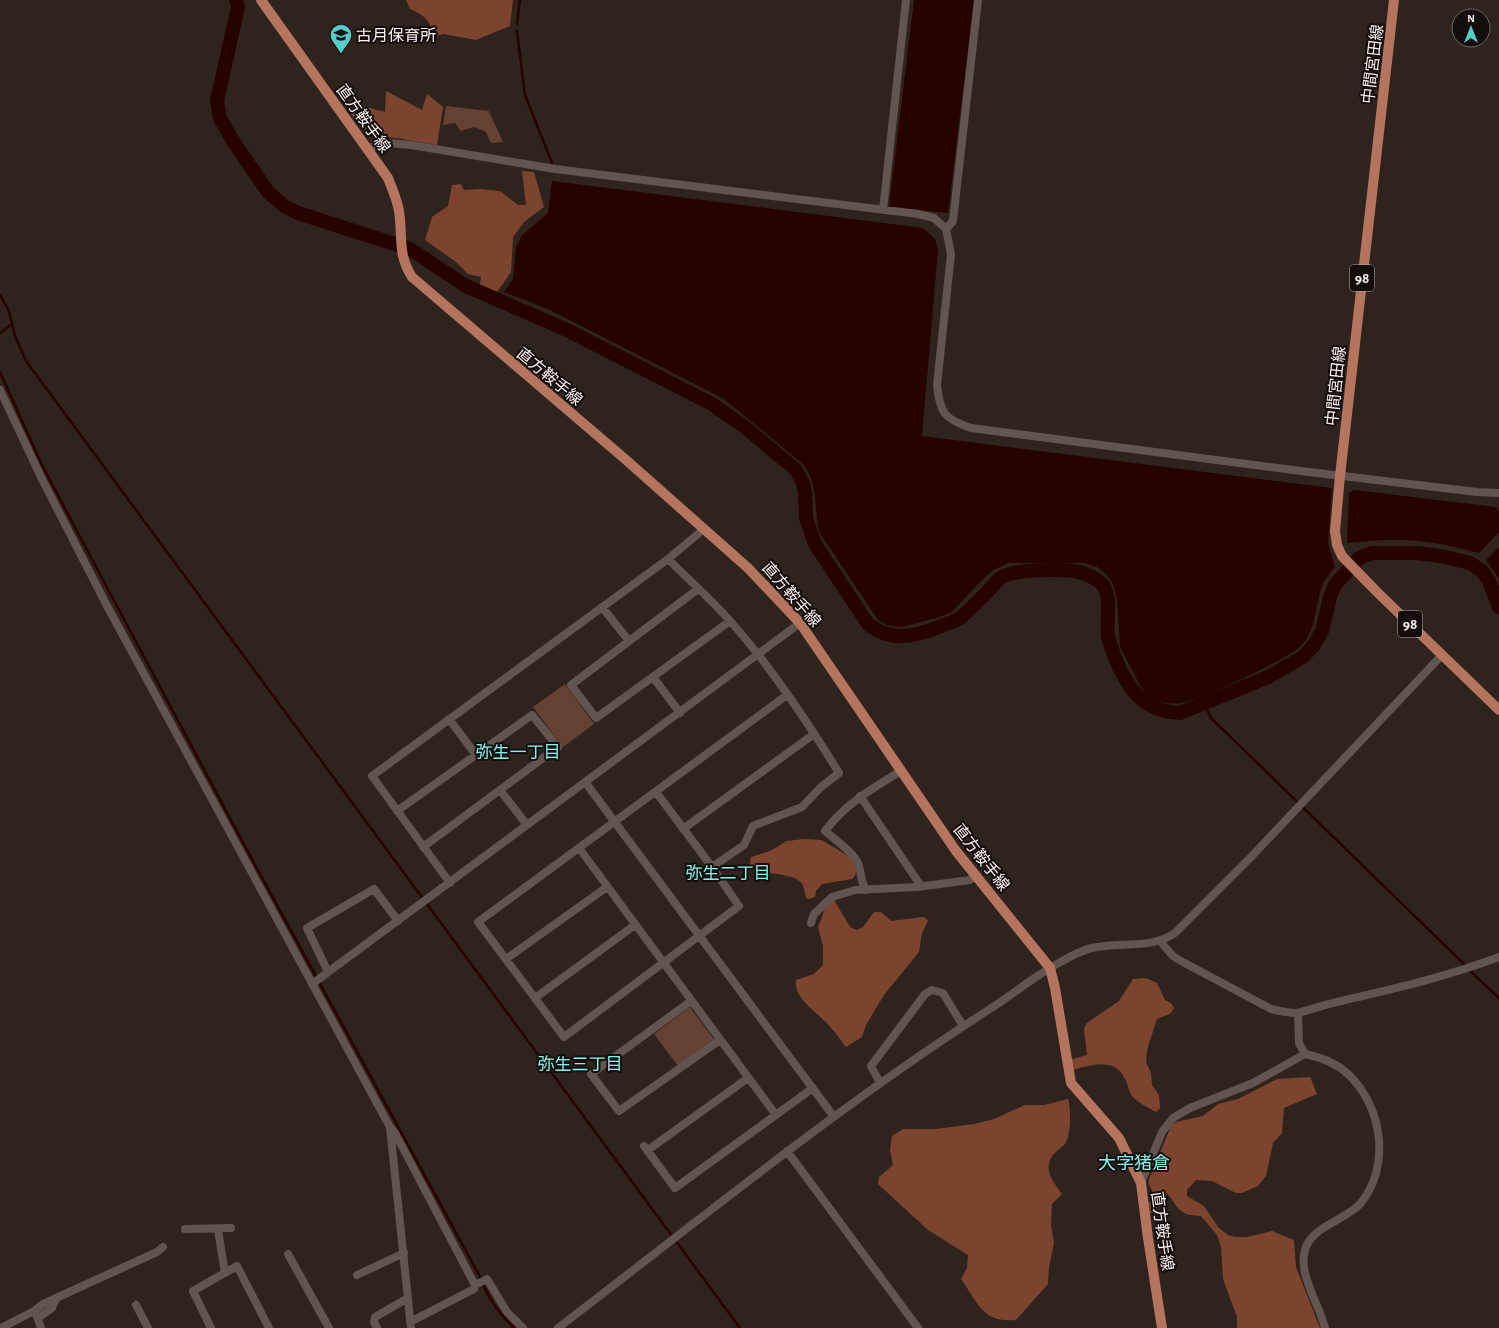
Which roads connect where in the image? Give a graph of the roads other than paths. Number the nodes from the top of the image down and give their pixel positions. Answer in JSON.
{"nodes":[{"id":1,"x":261,"y":0,"type":"edge"},
{"id":2,"x":906,"y":0,"type":"edge"},
{"id":3,"x":978,"y":0,"type":"edge"},
{"id":4,"x":1394,"y":0,"type":"edge"},
{"id":5,"x":368,"y":148,"type":"junction"},
{"id":6,"x":883,"y":210,"type":"junction"},
{"id":7,"x":946,"y":229,"type":"junction"},
{"id":8,"x":0,"y":390,"type":"edge"},
{"id":9,"x":1340,"y":476,"type":"junction"},
{"id":10,"x":1499,"y":493,"type":"edge"},
{"id":11,"x":704,"y":529,"type":"junction"},
{"id":12,"x":668,"y":560,"type":"junction"},
{"id":13,"x":698,"y":589,"type":"junction"},
{"id":14,"x":602,"y":607,"type":"junction"},
{"id":15,"x":730,"y":621,"type":"junction"},
{"id":16,"x":800,"y":623,"type":"junction"},
{"id":17,"x":629,"y":641,"type":"junction"},
{"id":18,"x":758,"y":654,"type":"junction"},
{"id":19,"x":1442,"y":655,"type":"junction"},
{"id":20,"x":653,"y":676,"type":"junction"},
{"id":21,"x":787,"y":695,"type":"junction"},
{"id":22,"x":1499,"y":710,"type":"edge"},
{"id":23,"x":680,"y":713,"type":"junction"},
{"id":24,"x":449,"y":719,"type":"junction"},
{"id":25,"x":814,"y":734,"type":"junction"},
{"id":26,"x":476,"y":755,"type":"junction"},
{"id":27,"x":902,"y":771,"type":"junction"},
{"id":28,"x":585,"y":782,"type":"junction"},
{"id":29,"x":500,"y":790,"type":"junction"},
{"id":30,"x":656,"y":792,"type":"junction"},
{"id":31,"x":860,"y":796,"type":"junction"},
{"id":32,"x":397,"y":810,"type":"junction"},
{"id":33,"x":615,"y":822,"type":"junction"},
{"id":34,"x":527,"y":825,"type":"junction"},
{"id":35,"x":683,"y":828,"type":"junction"},
{"id":36,"x":423,"y":847,"type":"junction"},
{"id":37,"x":579,"y":848,"type":"junction"},
{"id":38,"x":712,"y":867,"type":"junction"},
{"id":39,"x":976,"y":874,"type":"junction"},
{"id":40,"x":450,"y":883,"type":"junction"},
{"id":41,"x":922,"y":886,"type":"junction"},
{"id":42,"x":607,"y":887,"type":"junction"},
{"id":43,"x":866,"y":890,"type":"junction"},
{"id":44,"x":398,"y":921,"type":"junction"},
{"id":45,"x":811,"y":923,"type":"dead end"},
{"id":46,"x":635,"y":925,"type":"junction"},
{"id":47,"x":700,"y":935,"type":"junction"},
{"id":48,"x":1160,"y":941,"type":"junction"},
{"id":49,"x":1499,"y":957,"type":"edge"},
{"id":50,"x":506,"y":959,"type":"junction"},
{"id":51,"x":663,"y":963,"type":"junction"},
{"id":52,"x":1050,"y":968,"type":"junction"},
{"id":53,"x":328,"y":972,"type":"junction"},
{"id":54,"x":312,"y":984,"type":"junction"},
{"id":55,"x":535,"y":998,"type":"junction"},
{"id":56,"x":691,"y":1001,"type":"junction"},
{"id":57,"x":1298,"y":1013,"type":"junction"},
{"id":58,"x":963,"y":1026,"type":"junction"},
{"id":59,"x":720,"y":1040,"type":"junction"},
{"id":60,"x":1305,"y":1054,"type":"junction"},
{"id":61,"x":748,"y":1078,"type":"junction"},
{"id":62,"x":880,"y":1083,"type":"junction"},
{"id":63,"x":813,"y":1088,"type":"junction"},
{"id":64,"x":776,"y":1115,"type":"junction"},
{"id":65,"x":834,"y":1117,"type":"junction"},
{"id":66,"x":390,"y":1127,"type":"junction"},
{"id":67,"x":787,"y":1151,"type":"junction"},
{"id":68,"x":1141,"y":1183,"type":"junction"},
{"id":69,"x":231,"y":1228,"type":"dead end"},
{"id":70,"x":184,"y":1229,"type":"dead end"},
{"id":71,"x":218,"y":1230,"type":"junction"},
{"id":72,"x":163,"y":1247,"type":"dead end"},
{"id":73,"x":404,"y":1253,"type":"junction"},
{"id":74,"x":288,"y":1254,"type":"dead end"},
{"id":75,"x":225,"y":1273,"type":"junction"},
{"id":76,"x":357,"y":1275,"type":"dead end"},
{"id":77,"x":475,"y":1285,"type":"junction"},
{"id":78,"x":408,"y":1298,"type":"junction"},
{"id":79,"x":136,"y":1305,"type":"dead end"},
{"id":80,"x":36,"y":1314,"type":"junction"},
{"id":81,"x":410,"y":1325,"type":"edge"},
{"id":82,"x":1,"y":1328,"type":"edge"},
{"id":83,"x":40,"y":1328,"type":"edge"},
{"id":84,"x":148,"y":1328,"type":"edge"},
{"id":85,"x":211,"y":1328,"type":"edge"},
{"id":86,"x":269,"y":1328,"type":"edge"},
{"id":87,"x":329,"y":1328,"type":"edge"},
{"id":88,"x":377,"y":1328,"type":"edge"},
{"id":89,"x":524,"y":1328,"type":"edge"},
{"id":90,"x":558,"y":1328,"type":"edge"},
{"id":91,"x":918,"y":1328,"type":"edge"},
{"id":92,"x":1162,"y":1328,"type":"edge"},
{"id":93,"x":1325,"y":1328,"type":"edge"}],
"edges":[{"from":1,"to":5,"type":"main road","name":"直方鞍手線"},
{"from":2,"to":6,"type":"street"},
{"from":3,"to":7,"type":"street"},
{"from":4,"to":9,"type":"main road","name":"中間宮田線","number":"98"},
{"from":5,"to":6,"type":"street"},
{"from":5,"to":11,"type":"main road","name":"直方鞍手線"},
{"from":6,"to":7,"type":"street"},
{"from":7,"to":9,"type":"street"},
{"from":8,"to":54,"type":"street"},
{"from":9,"to":10,"type":"street"},
{"from":9,"to":19,"type":"main road","name":"中間宮田線","number":"98"},
{"from":11,"to":12,"type":"street"},
{"from":11,"to":16,"type":"main road","name":"直方鞍手線"},
{"from":12,"to":13,"type":"street"},
{"from":12,"to":14,"type":"street"},
{"from":13,"to":15,"type":"street"},
{"from":13,"to":17,"type":"street"},
{"from":14,"to":17,"type":"street"},
{"from":14,"to":24,"type":"street"},
{"from":15,"to":18,"type":"street"},
{"from":15,"to":20,"type":"street"},
{"from":16,"to":18,"type":"street"},
{"from":16,"to":27,"type":"main road","name":"直方鞍手線"},
{"from":17,"to":20,"type":"street"},
{"from":18,"to":21,"type":"street"},
{"from":18,"to":23,"type":"street"},
{"from":19,"to":22,"type":"main road","name":"中間宮田線","number":"98"},
{"from":19,"to":48,"type":"street"},
{"from":20,"to":23,"type":"street"},
{"from":21,"to":25,"type":"street"},
{"from":21,"to":30,"type":"street"},
{"from":23,"to":28,"type":"street"},
{"from":24,"to":26,"type":"street"},
{"from":24,"to":32,"type":"street"},
{"from":25,"to":35,"type":"street"},
{"from":25,"to":38,"type":"street"},
{"from":26,"to":29,"type":"street"},
{"from":26,"to":32,"type":"street"},
{"from":27,"to":31,"type":"street"},
{"from":27,"to":39,"type":"main road","name":"直方鞍手線"},
{"from":28,"to":33,"type":"street"},
{"from":28,"to":34,"type":"street"},
{"from":29,"to":34,"type":"street"},
{"from":29,"to":36,"type":"street"},
{"from":30,"to":33,"type":"street"},
{"from":30,"to":35,"type":"street"},
{"from":31,"to":41,"type":"street"},
{"from":31,"to":43,"type":"street"},
{"from":32,"to":36,"type":"street"},
{"from":33,"to":37,"type":"street"},
{"from":33,"to":47,"type":"street"},
{"from":34,"to":40,"type":"street"},
{"from":35,"to":38,"type":"street"},
{"from":36,"to":40,"type":"street"},
{"from":37,"to":42,"type":"street"},
{"from":37,"to":50,"type":"street"},
{"from":38,"to":47,"type":"street"},
{"from":39,"to":41,"type":"street"},
{"from":39,"to":52,"type":"main road","name":"直方鞍手線"},
{"from":40,"to":44,"type":"street"},
{"from":41,"to":43,"type":"street"},
{"from":42,"to":46,"type":"street"},
{"from":42,"to":50,"type":"street"},
{"from":43,"to":45,"type":"street"},
{"from":44,"to":53,"type":"street"},
{"from":44,"to":53,"type":"street"},
{"from":46,"to":51,"type":"street"},
{"from":46,"to":55,"type":"street"},
{"from":47,"to":51,"type":"street"},
{"from":47,"to":63,"type":"street"},
{"from":48,"to":52,"type":"street"},
{"from":48,"to":57,"type":"street"},
{"from":49,"to":57,"type":"street"},
{"from":50,"to":55,"type":"street"},
{"from":51,"to":55,"type":"street"},
{"from":51,"to":56,"type":"street"},
{"from":52,"to":58,"type":"street"},
{"from":52,"to":68,"type":"main road","name":"直方鞍手線"},
{"from":53,"to":54,"type":"street"},
{"from":54,"to":66,"type":"street"},
{"from":56,"to":59,"type":"street"},
{"from":56,"to":59,"type":"street"},
{"from":57,"to":60,"type":"street"},
{"from":58,"to":62,"type":"street"},
{"from":58,"to":62,"type":"street"},
{"from":59,"to":61,"type":"street"},
{"from":60,"to":68,"type":"street"},
{"from":60,"to":93,"type":"street"},
{"from":61,"to":64,"type":"street"},
{"from":61,"to":64,"type":"street"},
{"from":62,"to":65,"type":"street"},
{"from":63,"to":64,"type":"street"},
{"from":63,"to":65,"type":"street"},
{"from":65,"to":67,"type":"street"},
{"from":66,"to":73,"type":"street"},
{"from":66,"to":77,"type":"street"},
{"from":67,"to":90,"type":"street"},
{"from":67,"to":91,"type":"street"},
{"from":68,"to":92,"type":"main road","name":"直方鞍手線"},
{"from":69,"to":71,"type":"street"},
{"from":70,"to":71,"type":"street"},
{"from":71,"to":75,"type":"street"},
{"from":72,"to":80,"type":"street"},
{"from":73,"to":76,"type":"street"},
{"from":73,"to":78,"type":"street"},
{"from":74,"to":87,"type":"street"},
{"from":75,"to":85,"type":"street"},
{"from":75,"to":86,"type":"street"},
{"from":77,"to":81,"type":"street"},
{"from":77,"to":89,"type":"street"},
{"from":78,"to":81,"type":"street"},
{"from":78,"to":88,"type":"street"},
{"from":79,"to":84,"type":"street"},
{"from":80,"to":82,"type":"street"},
{"from":80,"to":83,"type":"street"}]}
